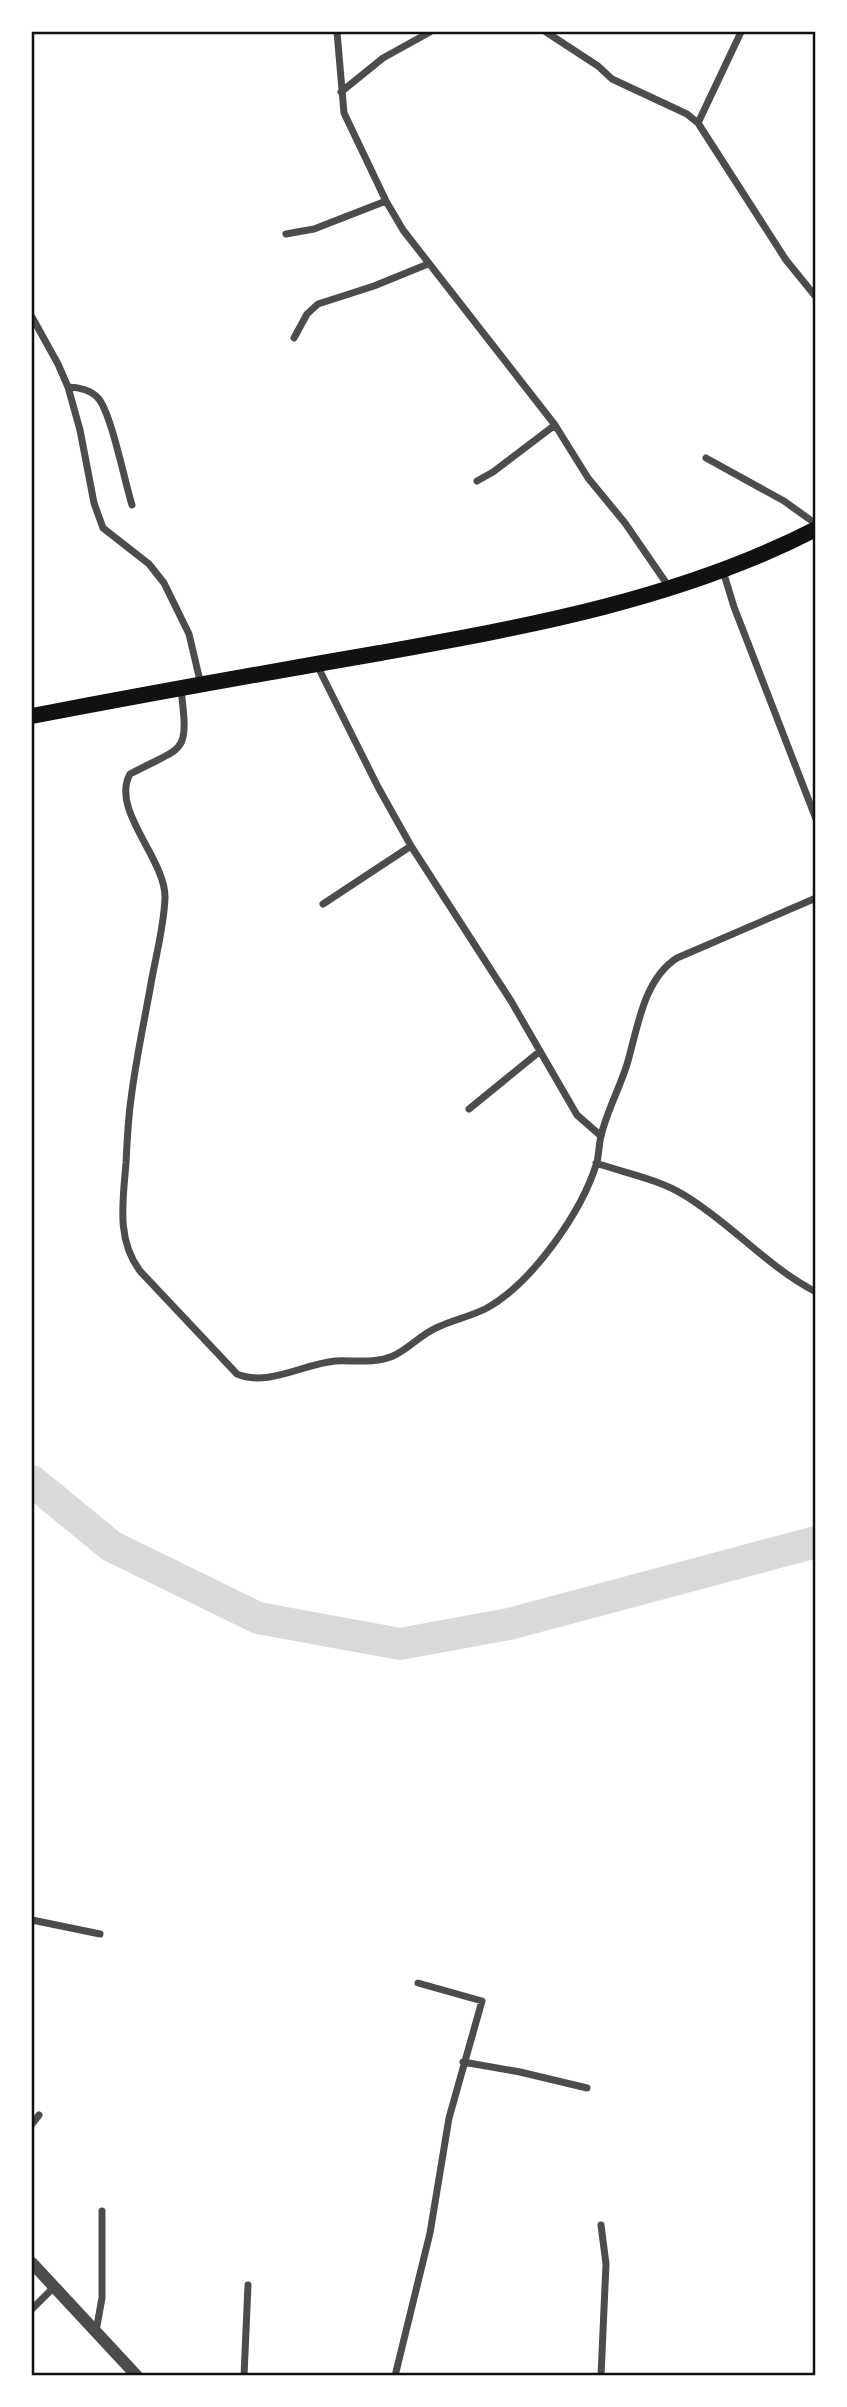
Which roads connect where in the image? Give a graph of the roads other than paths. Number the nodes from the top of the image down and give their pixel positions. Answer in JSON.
{"nodes":[{"id":1,"x":337,"y":32,"type":"edge"},
{"id":2,"x":430,"y":32,"type":"edge"},
{"id":3,"x":546,"y":32,"type":"edge"},
{"id":4,"x":741,"y":32,"type":"edge"},
{"id":5,"x":341,"y":92,"type":"junction"},
{"id":6,"x":698,"y":123,"type":"junction"},
{"id":7,"x":386,"y":201,"type":"junction"},
{"id":8,"x":285,"y":234,"type":"dead end"},
{"id":9,"x":428,"y":264,"type":"junction"},
{"id":10,"x":816,"y":297,"type":"edge"},
{"id":11,"x":32,"y":317,"type":"edge"},
{"id":12,"x":294,"y":338,"type":"dead end"},
{"id":13,"x":68,"y":387,"type":"junction"},
{"id":14,"x":555,"y":425,"type":"junction"},
{"id":15,"x":706,"y":458,"type":"dead end"},
{"id":16,"x":477,"y":481,"type":"dead end"},
{"id":17,"x":132,"y":505,"type":"dead end"},
{"id":18,"x":816,"y":526,"type":"edge"},
{"id":19,"x":723,"y":570,"type":"junction"},
{"id":20,"x":669,"y":587,"type":"junction"},
{"id":21,"x":317,"y":664,"type":"junction"},
{"id":22,"x":201,"y":685,"type":"junction"},
{"id":23,"x":181,"y":689,"type":"junction"},
{"id":24,"x":32,"y":716,"type":"edge"},
{"id":25,"x":816,"y":819,"type":"edge"},
{"id":26,"x":411,"y":846,"type":"junction"},
{"id":27,"x":816,"y":898,"type":"edge"},
{"id":28,"x":323,"y":904,"type":"dead end"},
{"id":29,"x":539,"y":1052,"type":"junction"},
{"id":30,"x":470,"y":1109,"type":"dead end"},
{"id":31,"x":601,"y":1136,"type":"junction"},
{"id":32,"x":596,"y":1163,"type":"junction"},
{"id":33,"x":816,"y":1292,"type":"edge"},
{"id":34,"x":32,"y":1920,"type":"edge"},
{"id":35,"x":100,"y":1934,"type":"dead end"},
{"id":36,"x":418,"y":1983,"type":"dead end"},
{"id":37,"x":463,"y":2062,"type":"junction"},
{"id":38,"x":587,"y":2088,"type":"dead end"},
{"id":39,"x":39,"y":2115,"type":"dead end"},
{"id":40,"x":32,"y":2124,"type":"edge"},
{"id":41,"x":102,"y":2211,"type":"dead end"},
{"id":42,"x":601,"y":2225,"type":"dead end"},
{"id":43,"x":32,"y":2263,"type":"edge"},
{"id":44,"x":248,"y":2285,"type":"dead end"},
{"id":45,"x":54,"y":2287,"type":"junction"},
{"id":46,"x":32,"y":2309,"type":"edge"},
{"id":47,"x":96,"y":2331,"type":"junction"},
{"id":48,"x":131,"y":2373,"type":"edge"},
{"id":49,"x":244,"y":2375,"type":"edge"},
{"id":50,"x":395,"y":2375,"type":"edge"},
{"id":51,"x":601,"y":2375,"type":"edge"}],
"edges":[{"from":1,"to":5,"type":"street"},
{"from":2,"to":5,"type":"street"},
{"from":3,"to":6,"type":"street"},
{"from":4,"to":6,"type":"street"},
{"from":5,"to":7,"type":"street"},
{"from":6,"to":10,"type":"street"},
{"from":7,"to":8,"type":"street"},
{"from":7,"to":9,"type":"street"},
{"from":9,"to":12,"type":"street"},
{"from":9,"to":14,"type":"street"},
{"from":11,"to":13,"type":"street"},
{"from":13,"to":17,"type":"street"},
{"from":13,"to":22,"type":"street"},
{"from":14,"to":16,"type":"street"},
{"from":14,"to":20,"type":"street"},
{"from":15,"to":18,"type":"street"},
{"from":18,"to":19,"type":"main road"},
{"from":19,"to":20,"type":"main road"},
{"from":19,"to":25,"type":"street"},
{"from":20,"to":21,"type":"main road"},
{"from":21,"to":22,"type":"main road"},
{"from":21,"to":26,"type":"street"},
{"from":22,"to":23,"type":"main road"},
{"from":23,"to":24,"type":"main road"},
{"from":23,"to":32,"type":"street"},
{"from":26,"to":28,"type":"street"},
{"from":26,"to":29,"type":"street"},
{"from":27,"to":31,"type":"street"},
{"from":29,"to":30,"type":"street"},
{"from":29,"to":31,"type":"street"},
{"from":31,"to":32,"type":"street"},
{"from":32,"to":33,"type":"street"},
{"from":34,"to":35,"type":"street"},
{"from":36,"to":37,"type":"street"},
{"from":37,"to":38,"type":"street"},
{"from":37,"to":50,"type":"street"},
{"from":39,"to":40,"type":"street"},
{"from":41,"to":47,"type":"street"},
{"from":42,"to":51,"type":"street"},
{"from":43,"to":45,"type":"street"},
{"from":44,"to":49,"type":"street"},
{"from":45,"to":46,"type":"street"},
{"from":45,"to":47,"type":"street"},
{"from":47,"to":48,"type":"street"}]}
